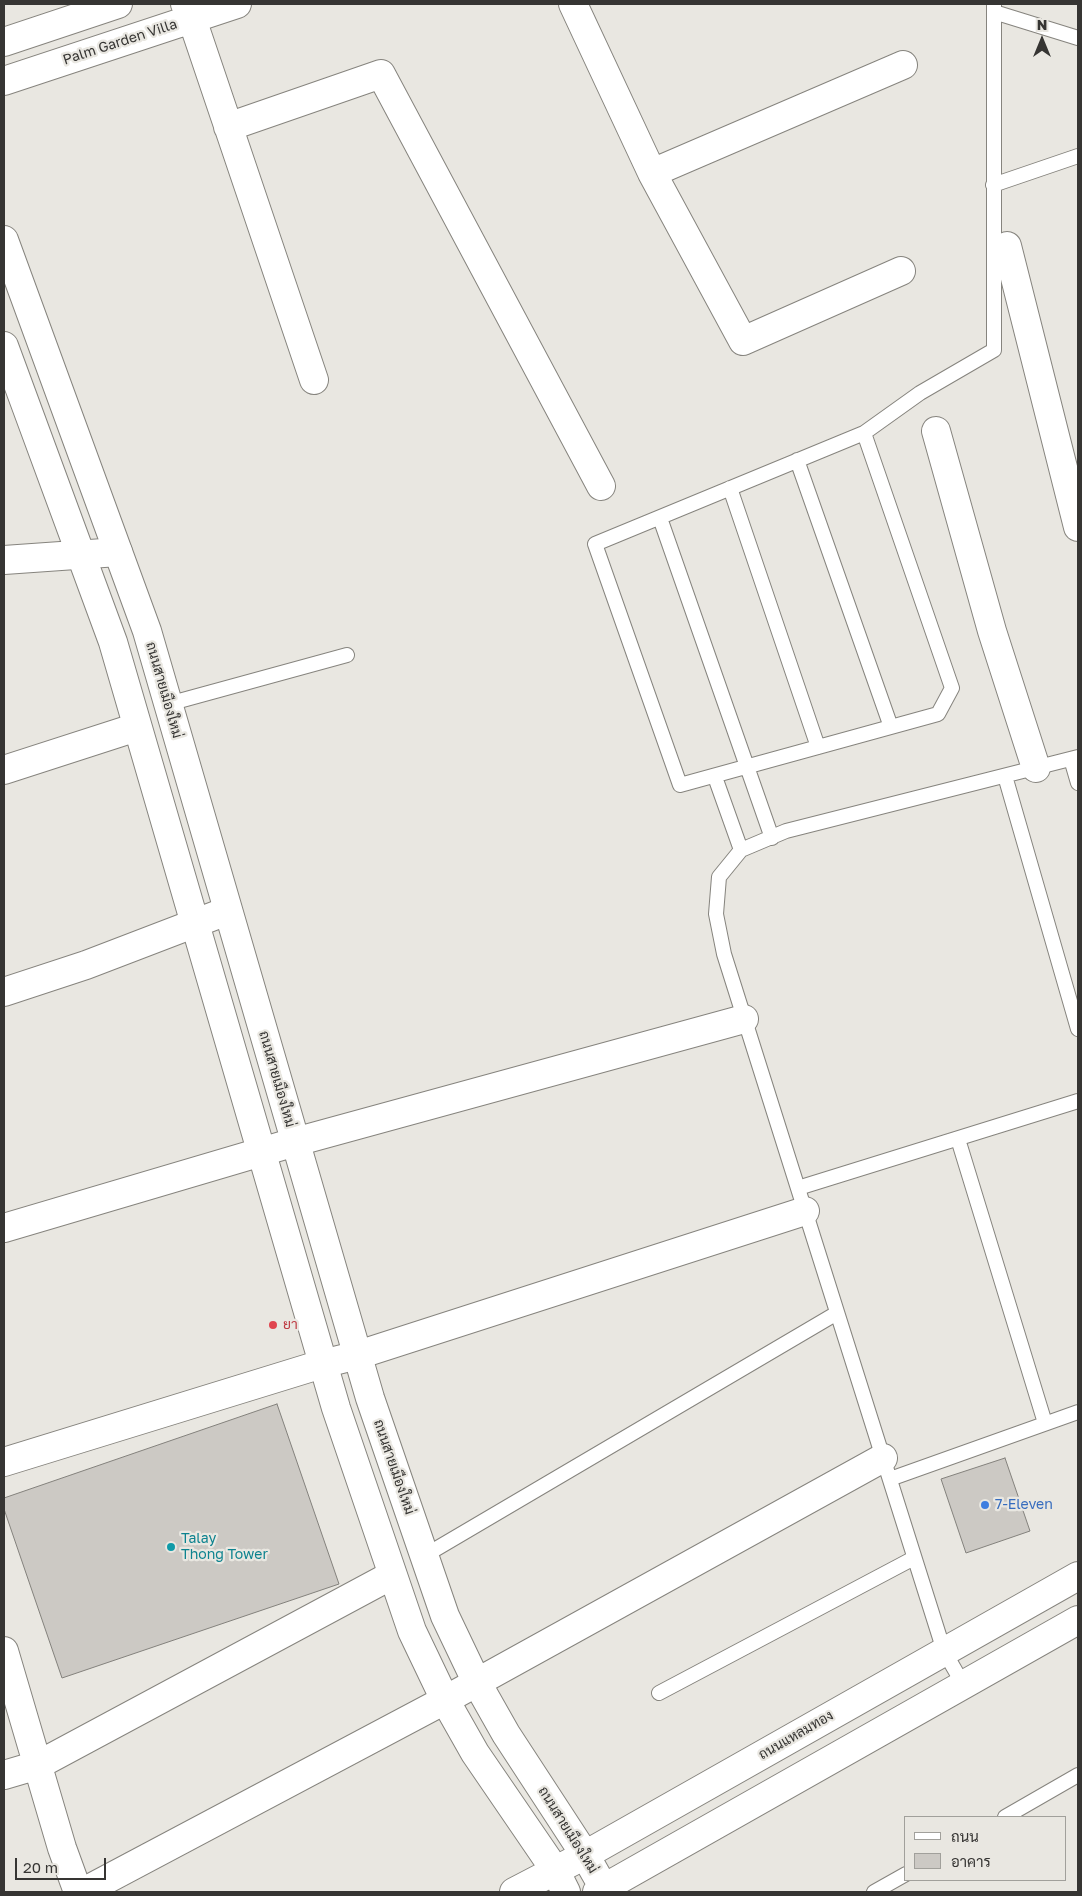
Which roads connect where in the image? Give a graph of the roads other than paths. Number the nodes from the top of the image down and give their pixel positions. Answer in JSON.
{"nodes":[{"id":1,"x":118,"y":4,"type":"edge"},
{"id":2,"x":237,"y":4,"type":"edge"},
{"id":3,"x":573,"y":4,"type":"edge"},
{"id":4,"x":994,"y":8,"type":"edge"},
{"id":5,"x":65,"y":12,"type":"edge"},
{"id":6,"x":188,"y":12,"type":"edge"},
{"id":7,"x":1078,"y":38,"type":"edge"},
{"id":8,"x":4,"y":42,"type":"edge"},
{"id":9,"x":903,"y":65,"type":"dead end"},
{"id":10,"x":4,"y":81,"type":"edge"},
{"id":11,"x":228,"y":127,"type":"junction"},
{"id":12,"x":1078,"y":156,"type":"edge"},
{"id":13,"x":652,"y":173,"type":"junction"},
{"id":14,"x":993,"y":185,"type":"junction"},
{"id":15,"x":4,"y":240,"type":"edge"},
{"id":16,"x":1007,"y":246,"type":"dead end"},
{"id":17,"x":901,"y":271,"type":"dead end"},
{"id":18,"x":4,"y":346,"type":"edge"},
{"id":19,"x":314,"y":380,"type":"dead end"},
{"id":20,"x":936,"y":431,"type":"dead end"},
{"id":21,"x":864,"y":433,"type":"junction"},
{"id":22,"x":797,"y":460,"type":"junction"},
{"id":23,"x":601,"y":486,"type":"dead end"},
{"id":24,"x":730,"y":488,"type":"junction"},
{"id":25,"x":1073,"y":488,"type":"edge"},
{"id":26,"x":660,"y":518,"type":"junction"},
{"id":27,"x":1078,"y":527,"type":"edge"},
{"id":28,"x":118,"y":552,"type":"junction"},
{"id":29,"x":81,"y":556,"type":"junction"},
{"id":30,"x":4,"y":560,"type":"edge"},
{"id":31,"x":347,"y":655,"type":"dead end"},
{"id":32,"x":168,"y":704,"type":"junction"},
{"id":33,"x":137,"y":727,"type":"junction"},
{"id":34,"x":891,"y":727,"type":"junction"},
{"id":35,"x":818,"y":747,"type":"junction"},
{"id":36,"x":1075,"y":758,"type":"edge"},
{"id":37,"x":748,"y":767,"type":"junction"},
{"id":38,"x":1036,"y":768,"type":"junction"},
{"id":39,"x":4,"y":770,"type":"edge"},
{"id":40,"x":1005,"y":776,"type":"junction"},
{"id":41,"x":716,"y":777,"type":"junction"},
{"id":42,"x":1078,"y":783,"type":"edge"},
{"id":43,"x":772,"y":838,"type":"junction"},
{"id":44,"x":741,"y":850,"type":"junction"},
{"id":45,"x":227,"y":911,"type":"junction"},
{"id":46,"x":194,"y":924,"type":"junction"},
{"id":47,"x":4,"y":992,"type":"edge"},
{"id":48,"x":744,"y":1019,"type":"junction"},
{"id":49,"x":1078,"y":1029,"type":"edge"},
{"id":50,"x":1078,"y":1101,"type":"edge"},
{"id":51,"x":958,"y":1139,"type":"junction"},
{"id":52,"x":295,"y":1142,"type":"junction"},
{"id":53,"x":260,"y":1152,"type":"junction"},
{"id":54,"x":801,"y":1199,"type":"junction"},
{"id":55,"x":4,"y":1228,"type":"edge"},
{"id":56,"x":837,"y":1313,"type":"junction"},
{"id":57,"x":358,"y":1355,"type":"junction"},
{"id":58,"x":322,"y":1364,"type":"junction"},
{"id":59,"x":1078,"y":1412,"type":"edge"},
{"id":60,"x":1046,"y":1423,"type":"junction"},
{"id":61,"x":4,"y":1462,"type":"edge"},
{"id":62,"x":886,"y":1469,"type":"junction"},
{"id":63,"x":424,"y":1556,"type":"junction"},
{"id":64,"x":914,"y":1558,"type":"junction"},
{"id":65,"x":392,"y":1575,"type":"junction"},
{"id":66,"x":1078,"y":1576,"type":"edge"},
{"id":67,"x":1078,"y":1620,"type":"edge"},
{"id":68,"x":4,"y":1651,"type":"edge"},
{"id":69,"x":944,"y":1651,"type":"junction"},
{"id":70,"x":476,"y":1681,"type":"junction"},
{"id":71,"x":963,"y":1684,"type":"junction"},
{"id":72,"x":659,"y":1693,"type":"dead end"},
{"id":73,"x":445,"y":1700,"type":"junction"},
{"id":74,"x":38,"y":1765,"type":"junction"},
{"id":75,"x":4,"y":1775,"type":"edge"},
{"id":76,"x":1078,"y":1775,"type":"edge"},
{"id":77,"x":1007,"y":1816,"type":"edge"},
{"id":78,"x":586,"y":1855,"type":"junction"},
{"id":79,"x":904,"y":1875,"type":"edge"},
{"id":80,"x":561,"y":1881,"type":"edge"},
{"id":81,"x":602,"y":1891,"type":"edge"},
{"id":82,"x":78,"y":1892,"type":"edge"},
{"id":83,"x":83,"y":1892,"type":"edge"},
{"id":84,"x":514,"y":1892,"type":"edge"},
{"id":85,"x":874,"y":1892,"type":"edge"}],
"edges":[{"from":1,"to":5,"type":"street"},
{"from":2,"to":6,"type":"street","name":"Palm Garden Villa"},
{"from":3,"to":13,"type":"street"},
{"from":4,"to":7,"type":"lane"},
{"from":4,"to":14,"type":"lane"},
{"from":5,"to":8,"type":"street"},
{"from":6,"to":10,"type":"street","name":"Palm Garden Villa"},
{"from":6,"to":11,"type":"street"},
{"from":9,"to":13,"type":"street"},
{"from":11,"to":19,"type":"street"},
{"from":11,"to":23,"type":"street"},
{"from":12,"to":14,"type":"lane"},
{"from":13,"to":17,"type":"street"},
{"from":14,"to":21,"type":"lane"},
{"from":15,"to":28,"type":"street","name":"ถนนสายเมืองใหม่"},
{"from":16,"to":25,"type":"street"},
{"from":18,"to":29,"type":"street"},
{"from":20,"to":38,"type":"street"},
{"from":21,"to":22,"type":"lane"},
{"from":21,"to":34,"type":"lane"},
{"from":22,"to":24,"type":"lane"},
{"from":22,"to":34,"type":"lane"},
{"from":24,"to":26,"type":"lane"},
{"from":24,"to":35,"type":"lane"},
{"from":25,"to":27,"type":"street"},
{"from":26,"to":37,"type":"lane"},
{"from":26,"to":41,"type":"lane"},
{"from":28,"to":29,"type":"street"},
{"from":28,"to":32,"type":"street","name":"ถนนสายเมืองใหม่"},
{"from":29,"to":30,"type":"street"},
{"from":29,"to":33,"type":"street"},
{"from":31,"to":32,"type":"lane"},
{"from":32,"to":45,"type":"street","name":"ถนนสายเมืองใหม่"},
{"from":33,"to":39,"type":"street"},
{"from":33,"to":46,"type":"street"},
{"from":34,"to":35,"type":"lane"},
{"from":35,"to":37,"type":"lane"},
{"from":36,"to":38,"type":"lane"},
{"from":36,"to":42,"type":"lane"},
{"from":37,"to":41,"type":"lane"},
{"from":37,"to":43,"type":"lane"},
{"from":38,"to":40,"type":"lane"},
{"from":40,"to":43,"type":"lane"},
{"from":40,"to":49,"type":"lane"},
{"from":41,"to":44,"type":"lane"},
{"from":43,"to":44,"type":"lane"},
{"from":44,"to":48,"type":"lane"},
{"from":45,"to":46,"type":"street"},
{"from":45,"to":52,"type":"street","name":"ถนนสายเมืองใหม่"},
{"from":46,"to":47,"type":"street"},
{"from":46,"to":53,"type":"street"},
{"from":48,"to":52,"type":"street"},
{"from":48,"to":54,"type":"lane"},
{"from":50,"to":51,"type":"lane"},
{"from":51,"to":54,"type":"lane"},
{"from":51,"to":60,"type":"lane"},
{"from":52,"to":53,"type":"street"},
{"from":52,"to":57,"type":"street","name":"ถนนสายเมืองใหม่"},
{"from":53,"to":55,"type":"street"},
{"from":53,"to":58,"type":"street"},
{"from":54,"to":56,"type":"lane"},
{"from":54,"to":57,"type":"street"},
{"from":56,"to":62,"type":"lane"},
{"from":56,"to":63,"type":"lane"},
{"from":57,"to":58,"type":"street"},
{"from":57,"to":63,"type":"street","name":"ถนนสายเมืองใหม่"},
{"from":58,"to":61,"type":"street"},
{"from":58,"to":65,"type":"street"},
{"from":59,"to":60,"type":"lane"},
{"from":60,"to":62,"type":"lane"},
{"from":62,"to":64,"type":"lane"},
{"from":62,"to":70,"type":"street"},
{"from":63,"to":70,"type":"street","name":"ถนนสายเมืองใหม่"},
{"from":64,"to":69,"type":"lane"},
{"from":64,"to":72,"type":"lane"},
{"from":65,"to":73,"type":"street"},
{"from":65,"to":74,"type":"street"},
{"from":66,"to":69,"type":"street","name":"ถนนแหลมทอง"},
{"from":67,"to":71,"type":"street"},
{"from":68,"to":74,"type":"street"},
{"from":69,"to":71,"type":"lane"},
{"from":69,"to":78,"type":"street","name":"ถนนแหลมทอง"},
{"from":70,"to":73,"type":"street"},
{"from":70,"to":78,"type":"street","name":"ถนนสายเมืองใหม่"},
{"from":71,"to":81,"type":"street"},
{"from":73,"to":80,"type":"street"},
{"from":73,"to":83,"type":"street"},
{"from":74,"to":75,"type":"street"},
{"from":74,"to":82,"type":"street"},
{"from":76,"to":77,"type":"lane"},
{"from":78,"to":80,"type":"street","name":"ถนนแหลมทอง"},
{"from":78,"to":81,"type":"street","name":"ถนนสายเมืองใหม่"},
{"from":79,"to":85,"type":"lane"},
{"from":80,"to":84,"type":"street","name":"ถนนแหลมทอง"}]}
